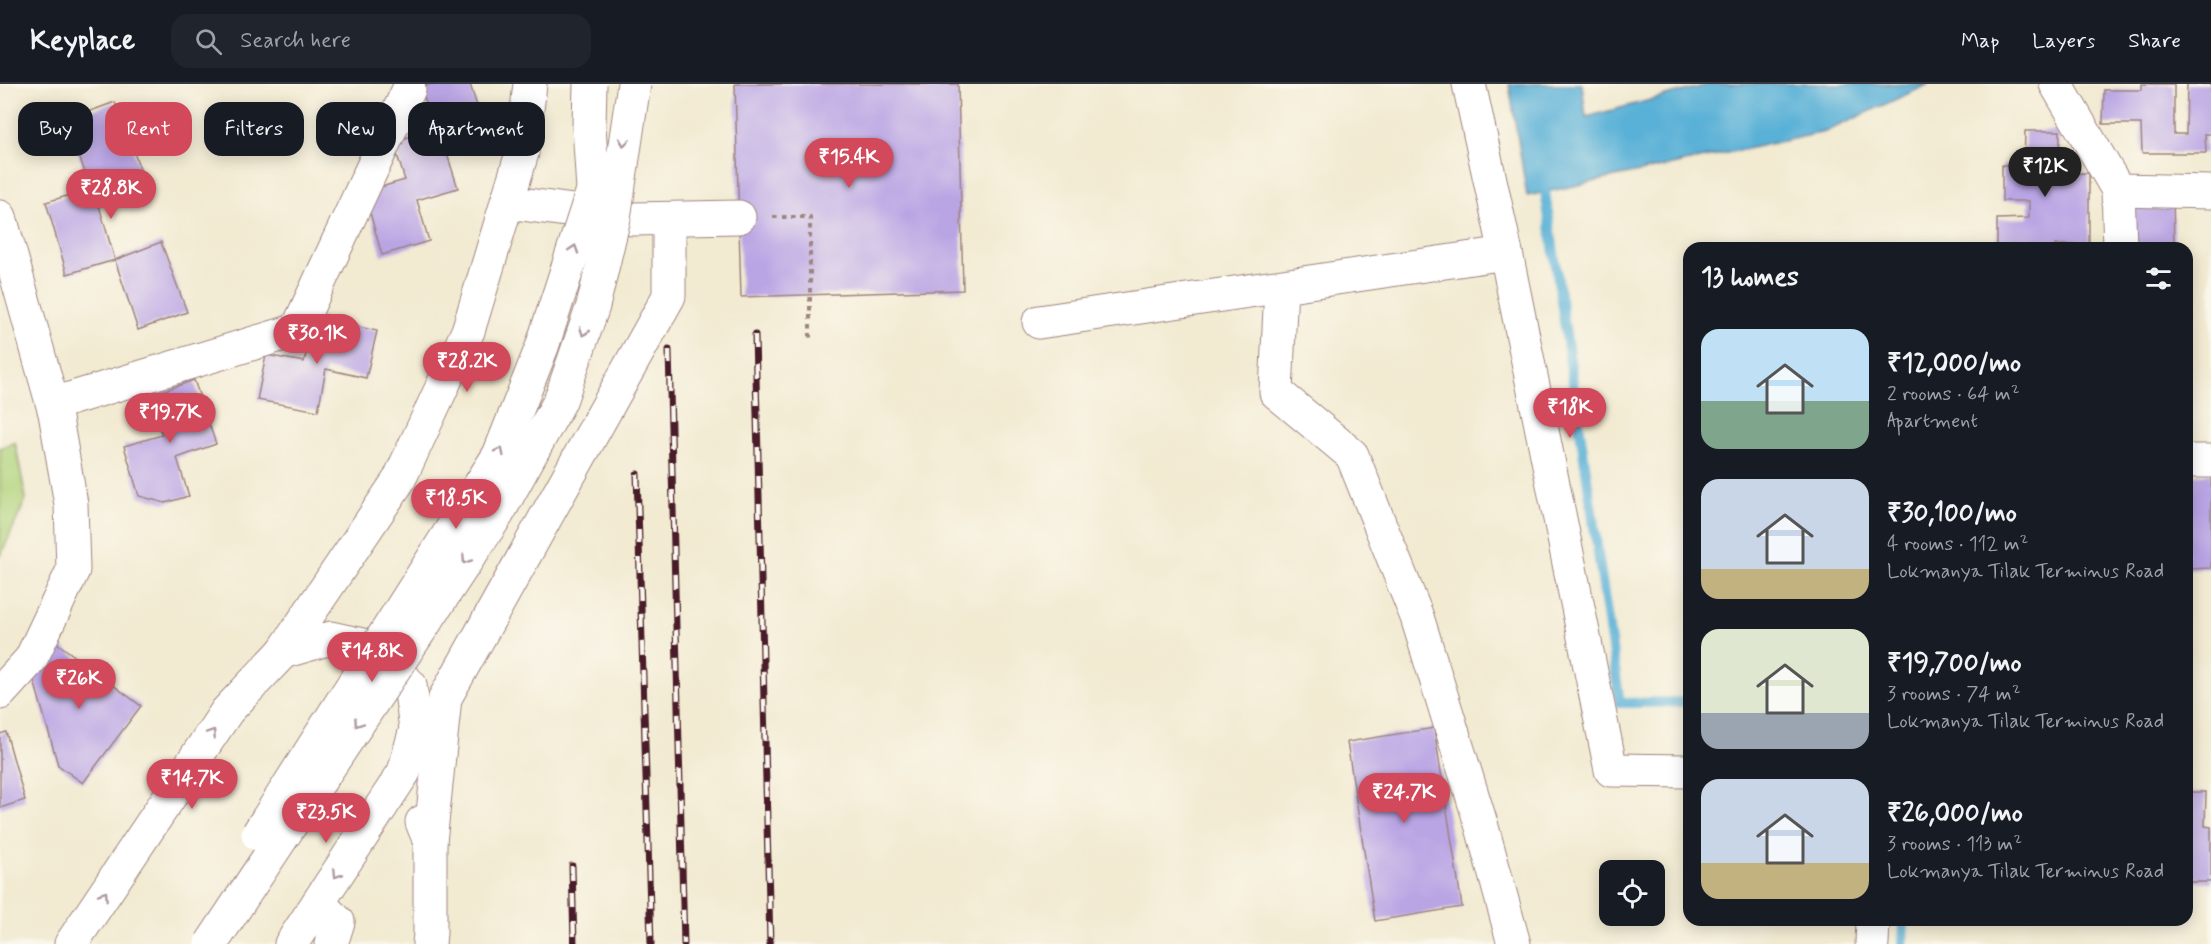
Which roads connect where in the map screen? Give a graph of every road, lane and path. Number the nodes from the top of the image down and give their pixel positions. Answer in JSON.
{"nodes":[{"id":1,"x":530,"y":84,"type":"edge"},
{"id":2,"x":590,"y":84,"type":"edge"},
{"id":3,"x":634,"y":84,"type":"edge"},
{"id":4,"x":1468,"y":84,"type":"edge"},
{"id":5,"x":2056,"y":84,"type":"edge"},
{"id":6,"x":409,"y":88,"type":"dead end"},
{"id":7,"x":2118,"y":190,"type":"junction"},
{"id":8,"x":2211,"y":192,"type":"edge"},
{"id":9,"x":507,"y":202,"type":"junction"},
{"id":10,"x":0,"y":217,"type":"edge"},
{"id":11,"x":739,"y":217,"type":"joint"},
{"id":12,"x":669,"y":219,"type":"junction"},
{"id":13,"x":2120,"y":242,"type":"edge"},
{"id":14,"x":1506,"y":254,"type":"junction"},
{"id":15,"x":1281,"y":287,"type":"junction"},
{"id":16,"x":1039,"y":322,"type":"dead end"},
{"id":17,"x":810,"y":340,"type":"dead end"},
{"id":18,"x":53,"y":404,"type":"junction"},
{"id":19,"x":2193,"y":461,"type":"edge"},
{"id":20,"x":2211,"y":461,"type":"edge"},
{"id":21,"x":283,"y":652,"type":"junction"},
{"id":22,"x":0,"y":693,"type":"edge"},
{"id":23,"x":1683,"y":771,"type":"edge"},
{"id":24,"x":404,"y":772,"type":"junction"},
{"id":25,"x":430,"y":842,"type":"junction"},
{"id":26,"x":318,"y":903,"type":"junction"},
{"id":27,"x":1873,"y":926,"type":"edge"},
{"id":28,"x":71,"y":944,"type":"edge"},
{"id":29,"x":187,"y":944,"type":"edge"},
{"id":30,"x":211,"y":944,"type":"edge"},
{"id":31,"x":291,"y":944,"type":"edge"},
{"id":32,"x":331,"y":944,"type":"edge"},
{"id":33,"x":429,"y":944,"type":"edge"},
{"id":34,"x":1514,"y":944,"type":"edge"},
{"id":35,"x":1872,"y":944,"type":"edge"}],
"edges":[{"from":1,"to":9,"type":"street"},
{"from":29,"to":2,"type":"street","one_way":true,"bridge":true},
{"from":3,"to":30,"type":"street","one_way":true,"bridge":true},
{"from":4,"to":14,"type":"street"},
{"from":5,"to":7,"type":"street"},
{"from":6,"to":18,"type":"street"},
{"from":7,"to":8,"type":"street"},
{"from":7,"to":13,"type":"street"},
{"from":9,"to":12,"type":"street"},
{"from":9,"to":21,"type":"street"},
{"from":10,"to":18,"type":"street"},
{"from":11,"to":12,"type":"street"},
{"from":11,"to":17,"type":"path"},
{"from":12,"to":25,"type":"street"},
{"from":14,"to":15,"type":"street"},
{"from":14,"to":23,"type":"street"},
{"from":15,"to":16,"type":"street"},
{"from":15,"to":34,"type":"street"},
{"from":18,"to":22,"type":"street"},
{"from":19,"to":20,"type":"street"},
{"from":21,"to":24,"type":"street"},
{"from":28,"to":21,"type":"street","one_way":true},
{"from":24,"to":25,"type":"street"},
{"from":24,"to":26,"type":"street","one_way":true},
{"from":25,"to":33,"type":"street"},
{"from":26,"to":31,"type":"street"},
{"from":26,"to":32,"type":"street"},
{"from":27,"to":35,"type":"street"}]}
